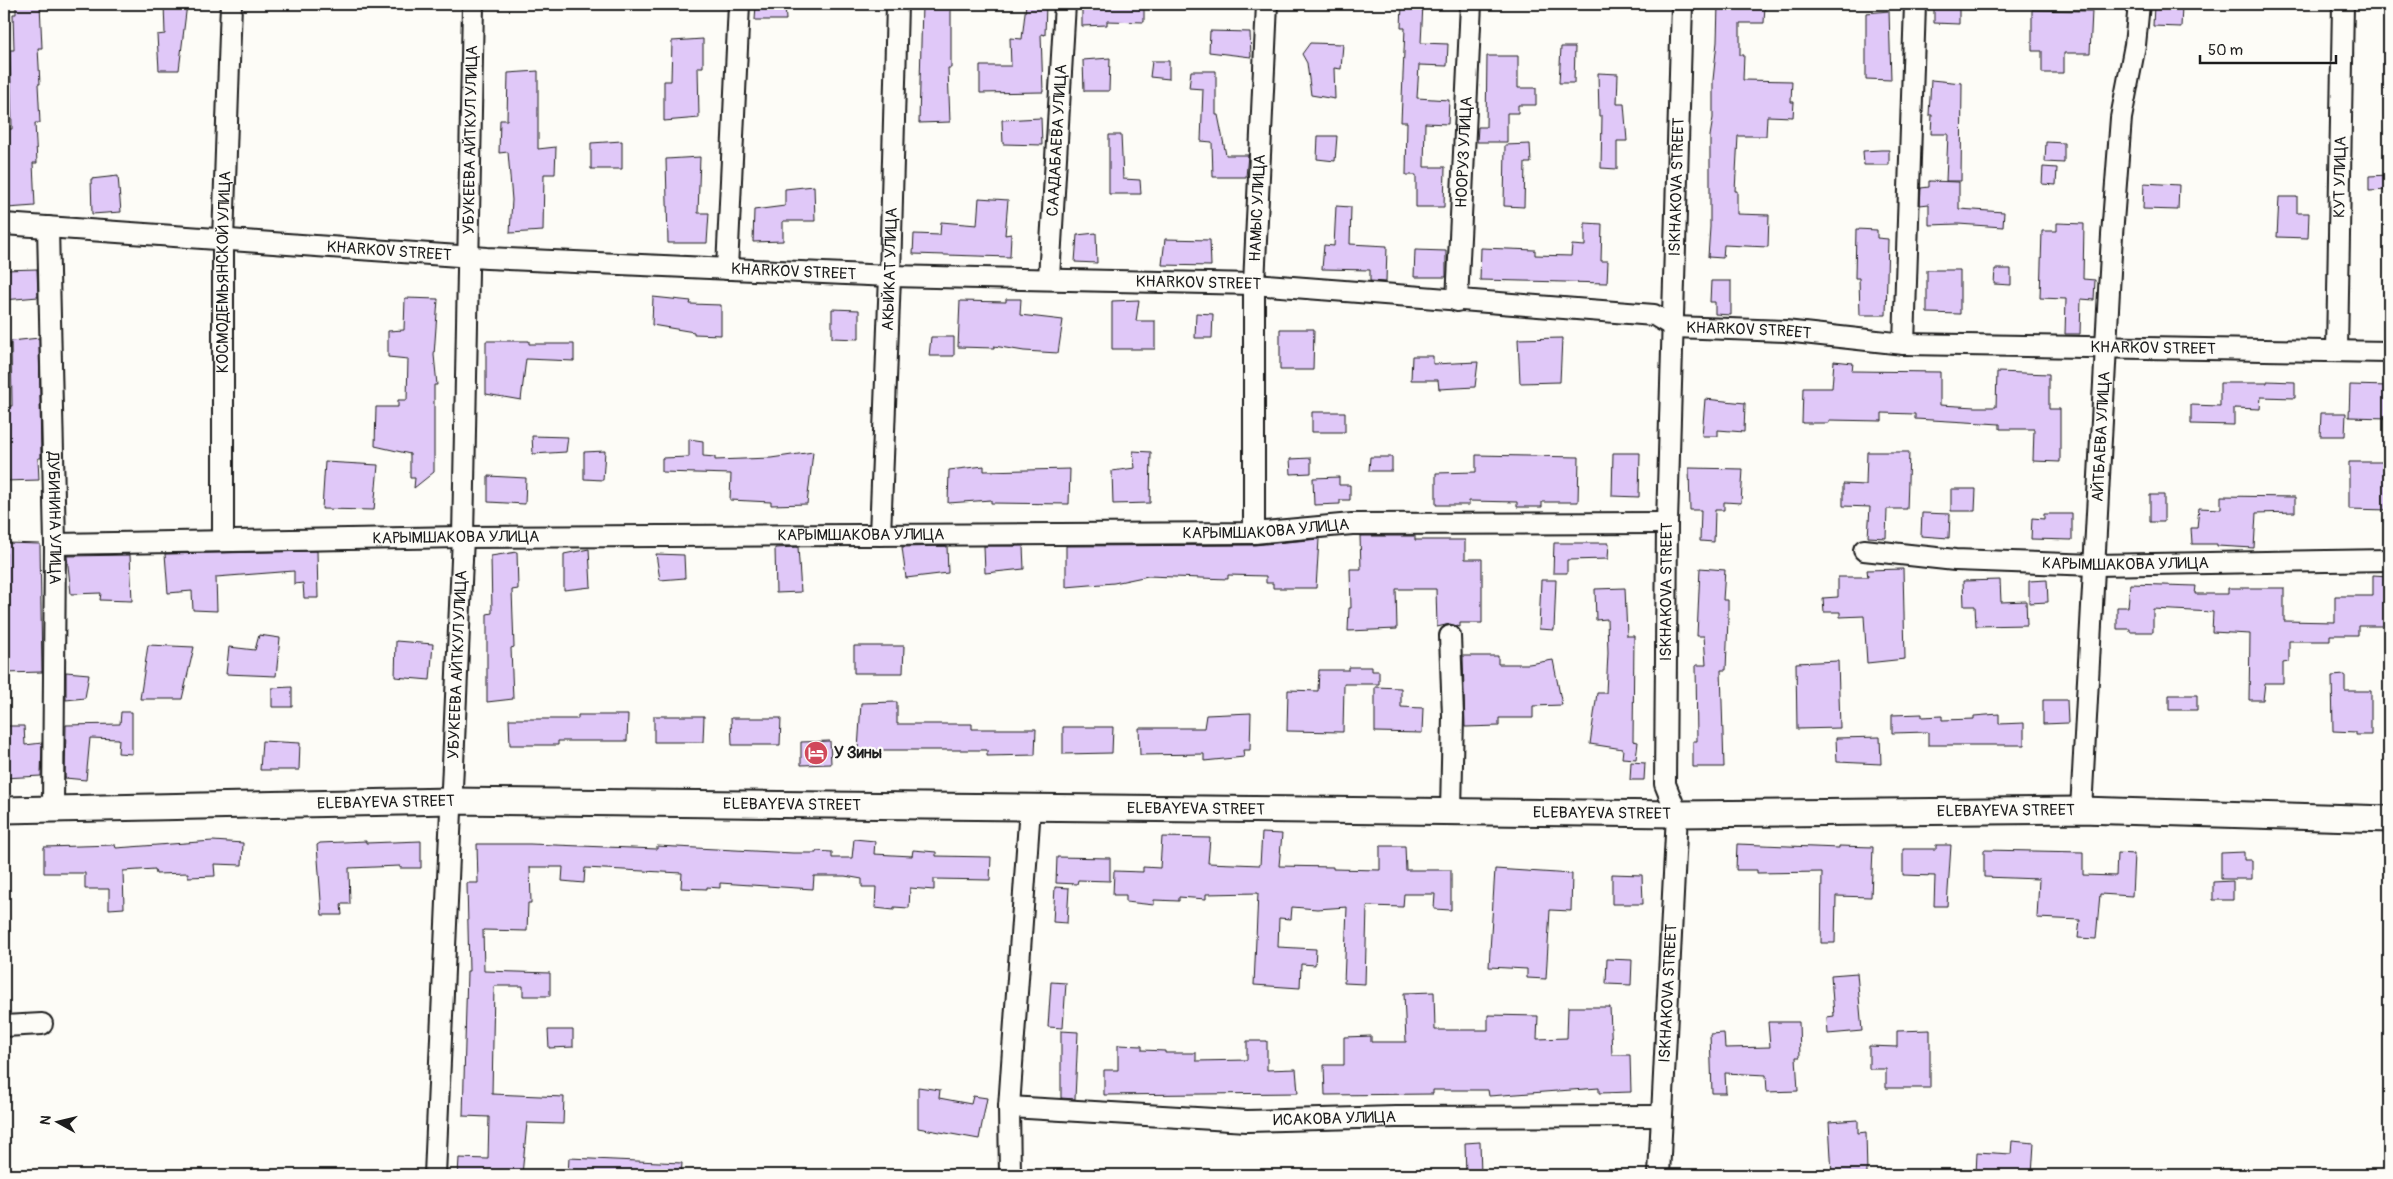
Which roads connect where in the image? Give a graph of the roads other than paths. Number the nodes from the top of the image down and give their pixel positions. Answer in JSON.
{"nodes":[{"id":1,"x":231,"y":4,"type":"edge"},
{"id":2,"x":473,"y":4,"type":"edge"},
{"id":3,"x":738,"y":4,"type":"edge"},
{"id":4,"x":897,"y":4,"type":"edge"},
{"id":5,"x":1065,"y":4,"type":"edge"},
{"id":6,"x":1268,"y":4,"type":"edge"},
{"id":7,"x":1471,"y":4,"type":"edge"},
{"id":8,"x":1682,"y":4,"type":"edge"},
{"id":9,"x":1915,"y":4,"type":"edge"},
{"id":10,"x":2139,"y":4,"type":"edge"},
{"id":11,"x":2342,"y":4,"type":"edge"},
{"id":12,"x":4,"y":224,"type":"edge"},
{"id":13,"x":48,"y":227,"type":"junction"},
{"id":14,"x":223,"y":240,"type":"junction"},
{"id":15,"x":468,"y":257,"type":"junction"},
{"id":16,"x":727,"y":269,"type":"junction"},
{"id":17,"x":890,"y":276,"type":"junction"},
{"id":18,"x":1049,"y":278,"type":"junction"},
{"id":19,"x":1254,"y":284,"type":"junction"},
{"id":20,"x":1457,"y":302,"type":"junction"},
{"id":21,"x":1674,"y":326,"type":"junction"},
{"id":22,"x":1904,"y":344,"type":"junction"},
{"id":23,"x":2104,"y":347,"type":"junction"},
{"id":24,"x":2337,"y":351,"type":"junction"},
{"id":25,"x":2389,"y":352,"type":"edge"},
{"id":26,"x":1667,"y":523,"type":"junction"},
{"id":27,"x":1254,"y":533,"type":"junction"},
{"id":28,"x":880,"y":535,"type":"junction"},
{"id":29,"x":463,"y":537,"type":"junction"},
{"id":30,"x":223,"y":541,"type":"junction"},
{"id":31,"x":55,"y":544,"type":"junction"},
{"id":32,"x":1864,"y":550,"type":"dead end"},
{"id":33,"x":2389,"y":560,"type":"edge"},
{"id":34,"x":2095,"y":565,"type":"junction"},
{"id":35,"x":1450,"y":636,"type":"dead end"},
{"id":36,"x":452,"y":801,"type":"junction"},
{"id":37,"x":1030,"y":807,"type":"junction"},
{"id":38,"x":53,"y":809,"type":"junction"},
{"id":39,"x":4,"y":810,"type":"edge"},
{"id":40,"x":2080,"y":810,"type":"junction"},
{"id":41,"x":1451,"y":811,"type":"junction"},
{"id":42,"x":1677,"y":814,"type":"junction"},
{"id":43,"x":2389,"y":819,"type":"edge"},
{"id":44,"x":42,"y":1024,"type":"dead end"},
{"id":45,"x":4,"y":1026,"type":"edge"},
{"id":46,"x":1009,"y":1108,"type":"junction"},
{"id":47,"x":1661,"y":1116,"type":"junction"},
{"id":48,"x":435,"y":1175,"type":"edge"},
{"id":49,"x":1010,"y":1175,"type":"edge"},
{"id":50,"x":1659,"y":1175,"type":"edge"}],
"edges":[{"from":1,"to":14,"type":"street","name":"КОСМОДЕМЬЯНСКОЙ УЛИЦА"},
{"from":2,"to":15,"type":"street","name":"УБУКЕЕВА АЙТКУЛ УЛИЦА"},
{"from":3,"to":16,"type":"street"},
{"from":4,"to":17,"type":"street","name":"АКЫЙКАТ УЛИЦА"},
{"from":5,"to":18,"type":"street","name":"СААДАБАЕВА УЛИЦА"},
{"from":6,"to":19,"type":"street","name":"НАМЫС УЛИЦА"},
{"from":7,"to":20,"type":"street","name":"НООРУЗ УЛИЦА"},
{"from":8,"to":21,"type":"street","name":"ISKHAKOVA STREET"},
{"from":9,"to":22,"type":"street"},
{"from":10,"to":23,"type":"street","name":"АЙТБАЕВА УЛИЦА"},
{"from":11,"to":24,"type":"street","name":"КУТ УЛИЦА"},
{"from":12,"to":13,"type":"street","name":"KHARKOV STREET"},
{"from":13,"to":14,"type":"street","name":"KHARKOV STREET"},
{"from":13,"to":31,"type":"street","name":"ДУБИНИНА УЛИЦА"},
{"from":14,"to":15,"type":"street","name":"KHARKOV STREET"},
{"from":14,"to":30,"type":"street","name":"КОСМОДЕМЬЯНСКОЙ УЛИЦА"},
{"from":15,"to":16,"type":"street","name":"KHARKOV STREET"},
{"from":15,"to":29,"type":"street","name":"УБУКЕЕВА АЙТКУЛ УЛИЦА"},
{"from":16,"to":17,"type":"street","name":"KHARKOV STREET"},
{"from":17,"to":18,"type":"street","name":"KHARKOV STREET"},
{"from":17,"to":28,"type":"street","name":"АКЫЙКАТ УЛИЦА"},
{"from":18,"to":19,"type":"street","name":"KHARKOV STREET"},
{"from":19,"to":20,"type":"street","name":"KHARKOV STREET"},
{"from":19,"to":27,"type":"street","name":"НАМЫС УЛИЦА"},
{"from":20,"to":21,"type":"street","name":"KHARKOV STREET"},
{"from":21,"to":22,"type":"street","name":"KHARKOV STREET"},
{"from":21,"to":26,"type":"street","name":"ISKHAKOVA STREET"},
{"from":22,"to":23,"type":"street","name":"KHARKOV STREET"},
{"from":23,"to":24,"type":"street","name":"KHARKOV STREET"},
{"from":23,"to":34,"type":"street","name":"АЙТБАЕВА УЛИЦА"},
{"from":24,"to":25,"type":"street","name":"KHARKOV STREET"},
{"from":26,"to":27,"type":"street","name":"КАРЫМШАКОВА УЛИЦА"},
{"from":26,"to":42,"type":"street","name":"ISKHAKOVA STREET"},
{"from":27,"to":28,"type":"street","name":"КАРЫМШАКОВА УЛИЦА"},
{"from":28,"to":29,"type":"street","name":"КАРЫМШАКОВА УЛИЦА"},
{"from":29,"to":30,"type":"street","name":"КАРЫМШАКОВА УЛИЦА"},
{"from":29,"to":36,"type":"street","name":"УБУКЕЕВА АЙТКУЛ УЛИЦА"},
{"from":30,"to":31,"type":"street","name":"КАРЫМШАКОВА УЛИЦА"},
{"from":31,"to":38,"type":"street","name":"ДУБИНИНА УЛИЦА"},
{"from":32,"to":34,"type":"street","name":"КАРЫМШАКОВА УЛИЦА"},
{"from":33,"to":34,"type":"street","name":"КАРЫМШАКОВА УЛИЦА"},
{"from":34,"to":40,"type":"street","name":"АЙТБАЕВА УЛИЦА"},
{"from":35,"to":41,"type":"street"},
{"from":36,"to":37,"type":"street","name":"ELEBAYEVA STREET"},
{"from":36,"to":38,"type":"street","name":"ELEBAYEVA STREET"},
{"from":36,"to":48,"type":"street","name":"УБУКЕЕВА АЙТКУЛ УЛИЦА"},
{"from":37,"to":41,"type":"street","name":"ELEBAYEVA STREET"},
{"from":37,"to":46,"type":"street"},
{"from":38,"to":39,"type":"street","name":"ELEBAYEVA STREET"},
{"from":40,"to":42,"type":"street","name":"ELEBAYEVA STREET"},
{"from":40,"to":43,"type":"street","name":"ELEBAYEVA STREET"},
{"from":41,"to":42,"type":"street","name":"ELEBAYEVA STREET"},
{"from":42,"to":47,"type":"street","name":"ISKHAKOVA STREET"},
{"from":44,"to":45,"type":"street"},
{"from":46,"to":47,"type":"street","name":"ИСАКОВА УЛИЦА"},
{"from":46,"to":49,"type":"street"},
{"from":47,"to":50,"type":"street","name":"ISKHAKOVA STREET"}]}
